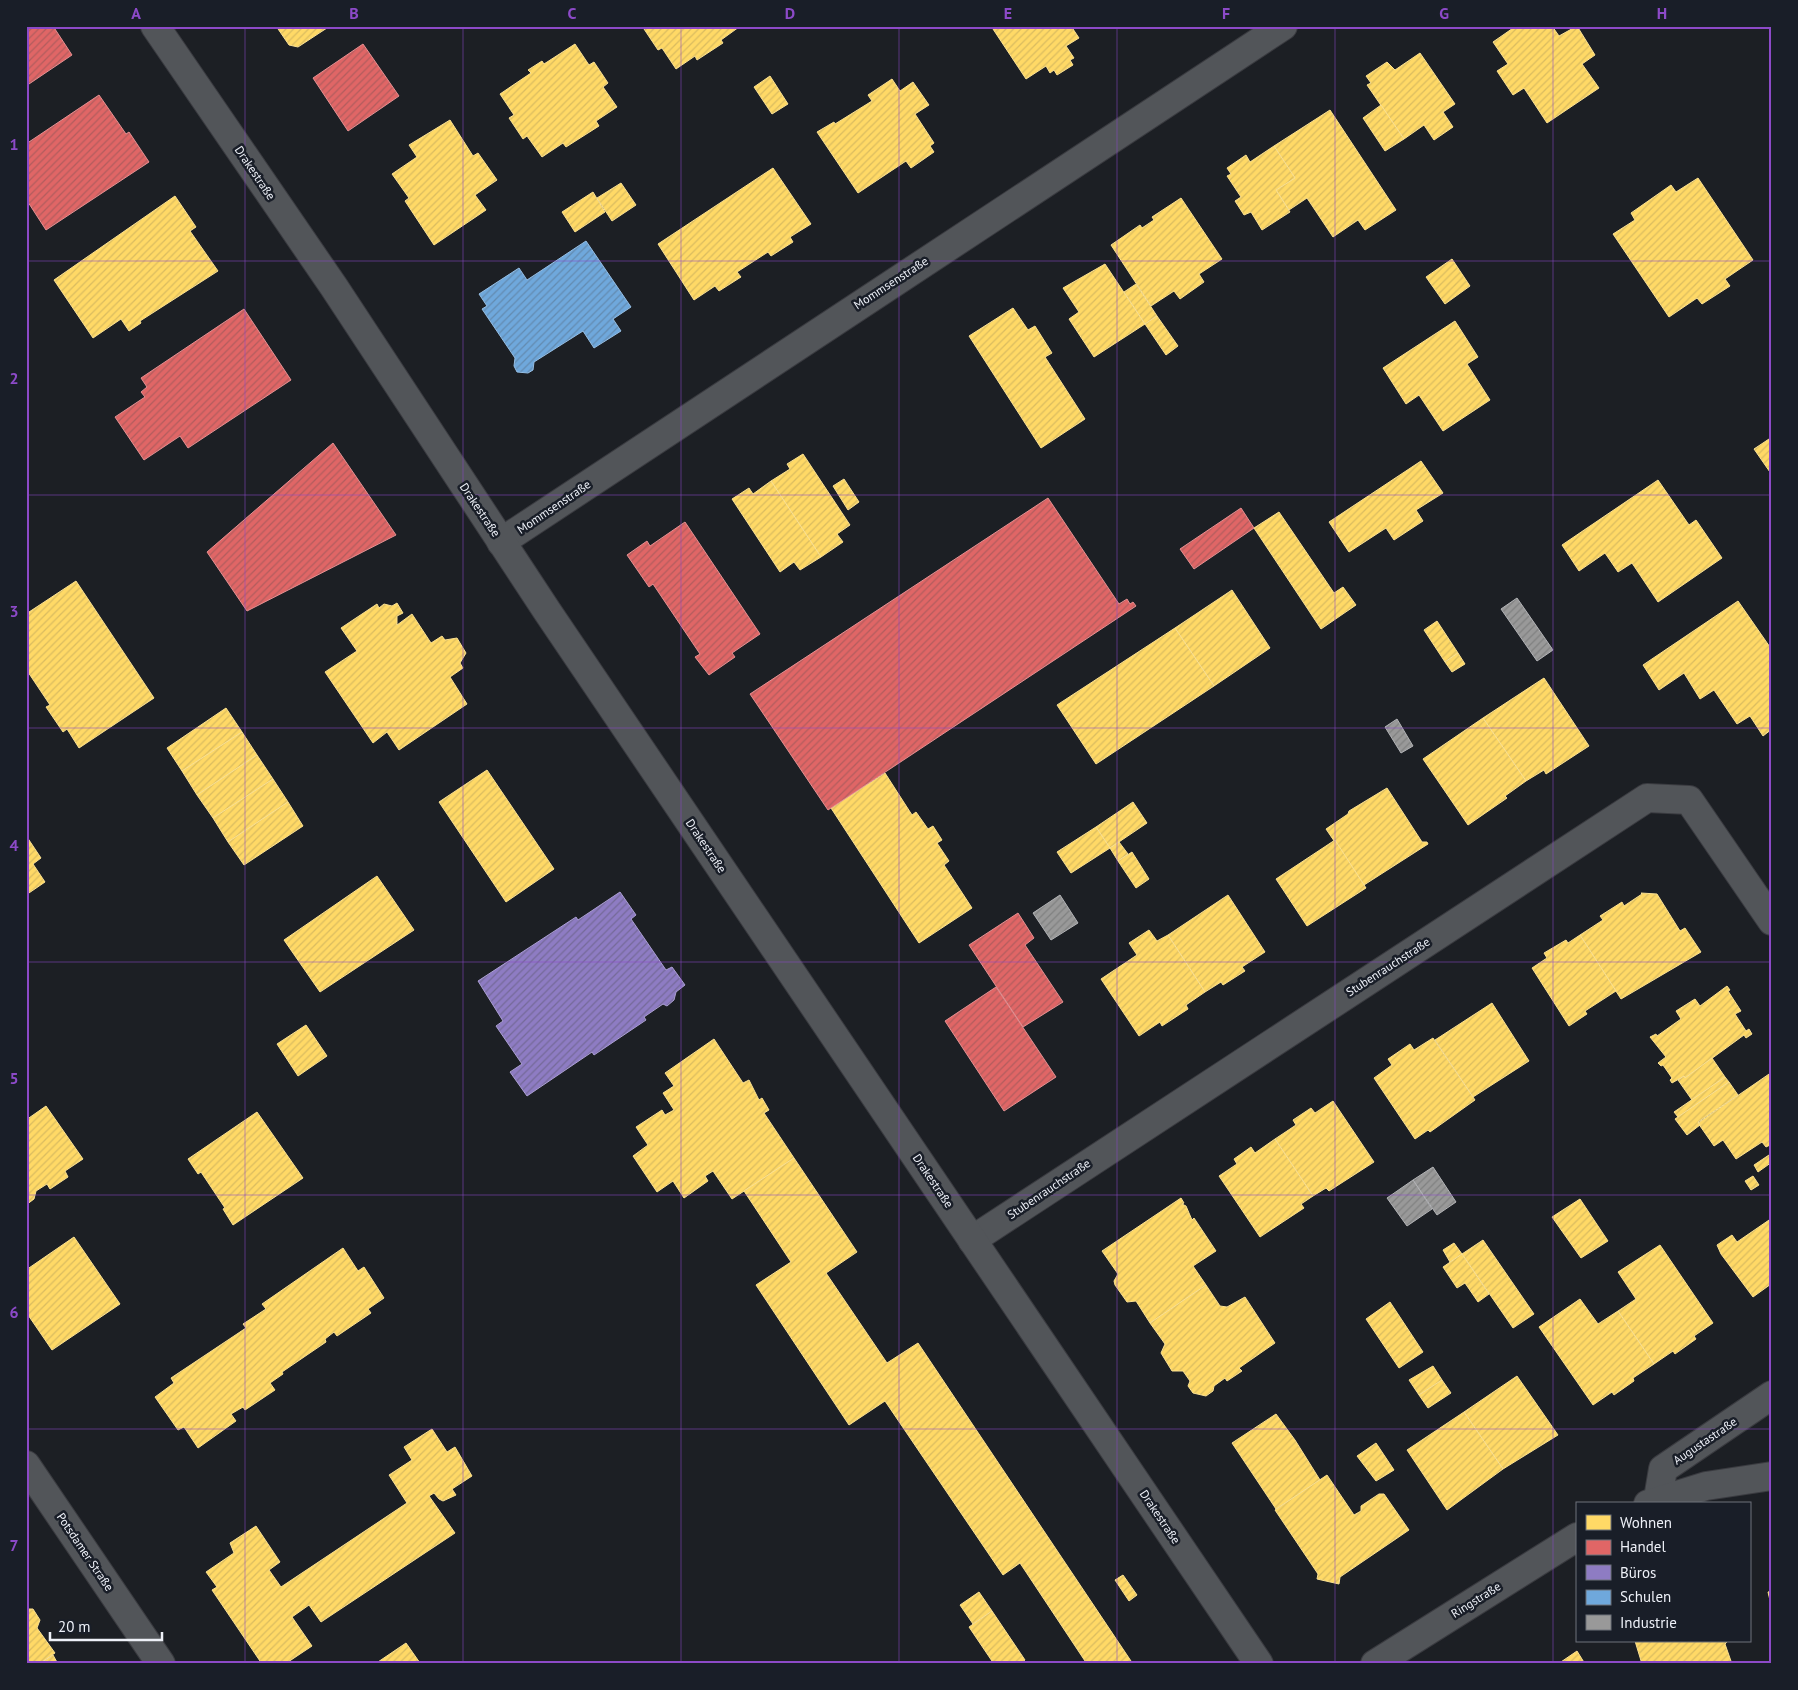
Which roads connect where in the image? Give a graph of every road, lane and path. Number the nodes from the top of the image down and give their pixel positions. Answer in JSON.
{"nodes":[{"id":1,"x":155,"y":26,"type":"edge"},
{"id":2,"x":1283,"y":26,"type":"edge"},
{"id":3,"x":501,"y":542,"type":"junction"},
{"id":4,"x":1772,"y":921,"type":"edge"},
{"id":5,"x":972,"y":1240,"type":"junction"},
{"id":6,"x":1772,"y":1395,"type":"edge"},
{"id":7,"x":26,"y":1464,"type":"edge"},
{"id":8,"x":1772,"y":1476,"type":"edge"},
{"id":9,"x":1653,"y":1502,"type":"edge"},
{"id":10,"x":1576,"y":1538,"type":"edge"},
{"id":11,"x":161,"y":1664,"type":"edge"},
{"id":12,"x":1260,"y":1664,"type":"edge"},
{"id":13,"x":1375,"y":1664,"type":"edge"}],
"edges":[{"from":1,"to":3,"type":"street","name":"Drakestraße"},
{"from":2,"to":3,"type":"street","name":"Mommsenstraße"},
{"from":3,"to":5,"type":"street","name":"Drakestraße"},
{"from":4,"to":5,"type":"street","name":"Stubenrauchstraße"},
{"from":5,"to":12,"type":"street","name":"Drakestraße"},
{"from":6,"to":9,"type":"street","name":"Augustastraße"},
{"from":7,"to":11,"type":"street","name":"Potsdamer Straße"},
{"from":8,"to":9,"type":"street"},
{"from":10,"to":13,"type":"street","name":"Ringstraße"}]}
